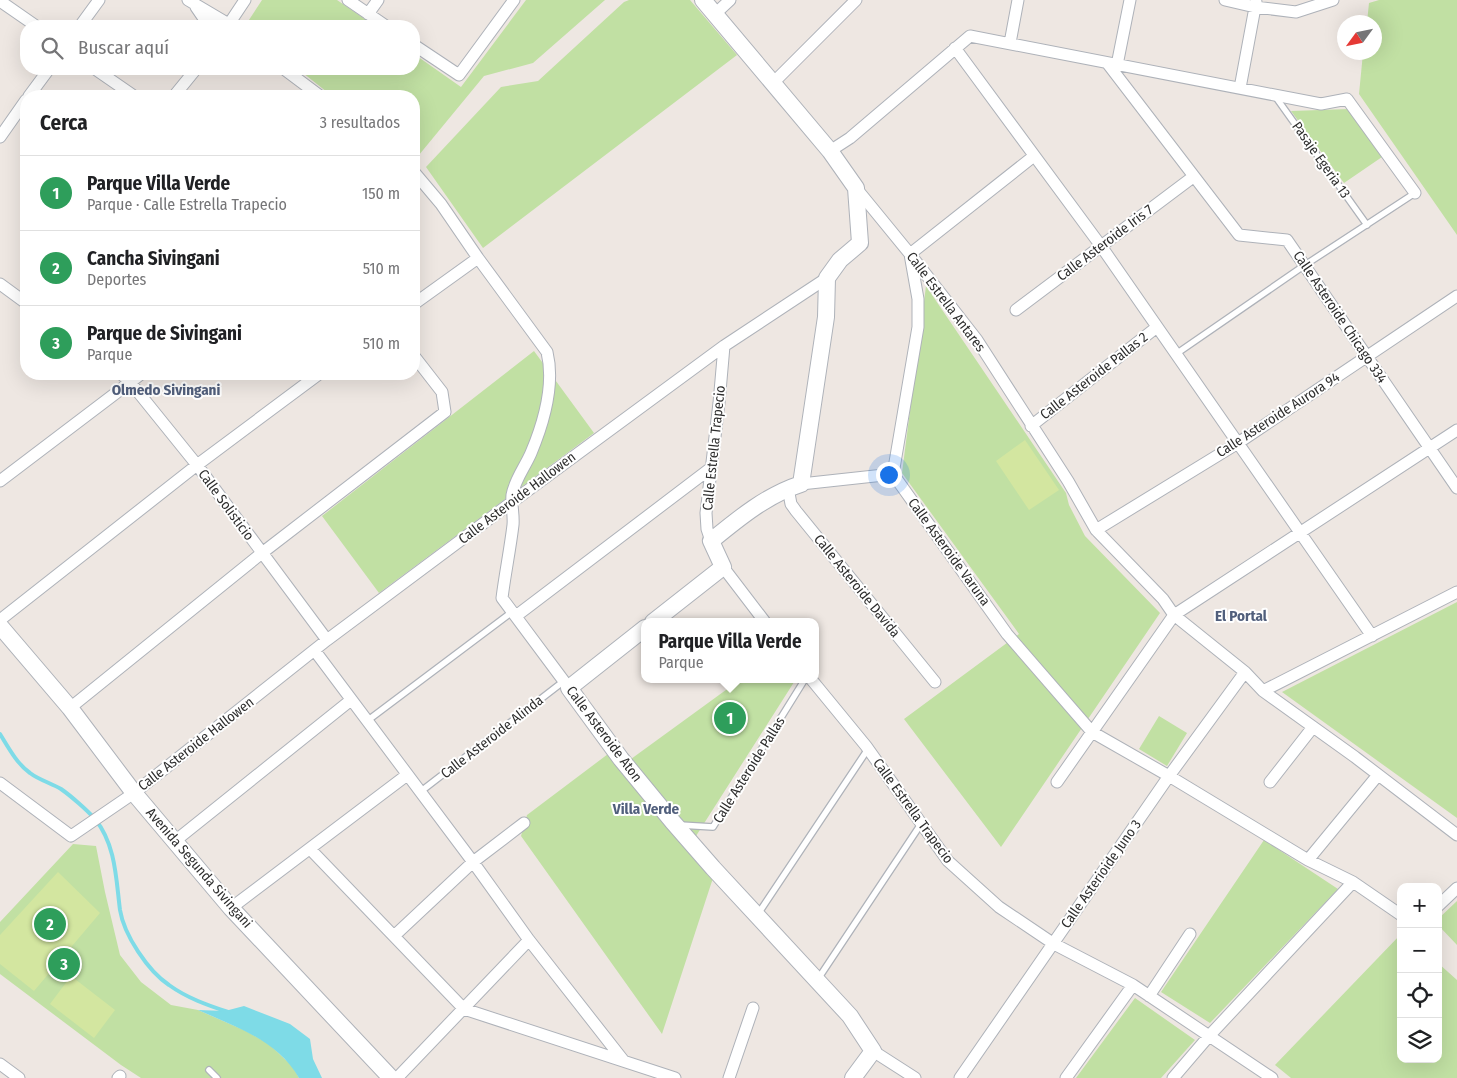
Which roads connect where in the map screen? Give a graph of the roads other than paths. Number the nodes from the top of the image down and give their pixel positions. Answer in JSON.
{"nodes":[{"id":1,"x":99,"y":0,"type":"edge"},
{"id":2,"x":245,"y":0,"type":"edge"},
{"id":3,"x":348,"y":0,"type":"edge"},
{"id":4,"x":378,"y":0,"type":"edge"},
{"id":5,"x":514,"y":0,"type":"edge"},
{"id":6,"x":703,"y":0,"type":"edge"},
{"id":7,"x":730,"y":0,"type":"edge"},
{"id":8,"x":856,"y":0,"type":"edge"},
{"id":9,"x":1018,"y":0,"type":"edge"},
{"id":10,"x":1130,"y":0,"type":"edge"},
{"id":11,"x":1225,"y":0,"type":"edge"},
{"id":12,"x":1333,"y":0,"type":"edge"},
{"id":13,"x":0,"y":1,"type":"edge"},
{"id":14,"x":191,"y":2,"type":"edge"},
{"id":15,"x":1255,"y":4,"type":"edge"},
{"id":16,"x":368,"y":14,"type":"junction"},
{"id":17,"x":715,"y":14,"type":"junction"},
{"id":18,"x":27,"y":20,"type":"edge"},
{"id":19,"x":84,"y":20,"type":"edge"},
{"id":20,"x":204,"y":20,"type":"edge"},
{"id":21,"x":222,"y":20,"type":"edge"},
{"id":22,"x":233,"y":20,"type":"edge"},
{"id":23,"x":377,"y":20,"type":"edge"},
{"id":24,"x":1010,"y":43,"type":"junction"},
{"id":25,"x":955,"y":48,"type":"junction"},
{"id":26,"x":420,"y":49,"type":"edge"},
{"id":27,"x":1113,"y":64,"type":"junction"},
{"id":28,"x":45,"y":75,"type":"edge"},
{"id":29,"x":104,"y":75,"type":"edge"},
{"id":30,"x":191,"y":75,"type":"edge"},
{"id":31,"x":292,"y":75,"type":"edge"},
{"id":32,"x":773,"y":83,"type":"junction"},
{"id":33,"x":1240,"y":88,"type":"junction"},
{"id":34,"x":33,"y":90,"type":"edge"},
{"id":35,"x":125,"y":90,"type":"edge"},
{"id":36,"x":179,"y":90,"type":"edge"},
{"id":37,"x":312,"y":90,"type":"edge"},
{"id":38,"x":1274,"y":95,"type":"junction"},
{"id":39,"x":20,"y":108,"type":"edge"},
{"id":40,"x":0,"y":136,"type":"edge"},
{"id":41,"x":830,"y":151,"type":"junction"},
{"id":42,"x":1034,"y":156,"type":"junction"},
{"id":43,"x":1193,"y":177,"type":"junction"},
{"id":44,"x":420,"y":179,"type":"edge"},
{"id":45,"x":856,"y":188,"type":"junction"},
{"id":46,"x":1415,"y":193,"type":"joint"},
{"id":47,"x":1366,"y":225,"type":"junction"},
{"id":48,"x":1101,"y":246,"type":"junction"},
{"id":49,"x":910,"y":254,"type":"junction"},
{"id":50,"x":478,"y":258,"type":"junction"},
{"id":51,"x":1305,"y":265,"type":"junction"},
{"id":52,"x":827,"y":278,"type":"junction"},
{"id":53,"x":2,"y":289,"type":"edge"},
{"id":54,"x":1457,"y":296,"type":"edge"},
{"id":55,"x":20,"y":299,"type":"edge"},
{"id":56,"x":420,"y":300,"type":"edge"},
{"id":57,"x":1016,"y":310,"type":"dead end"},
{"id":58,"x":1157,"y":327,"type":"junction"},
{"id":59,"x":724,"y":346,"type":"junction"},
{"id":60,"x":1176,"y":354,"type":"junction"},
{"id":61,"x":1367,"y":356,"type":"junction"},
{"id":62,"x":420,"y":364,"type":"edge"},
{"id":63,"x":128,"y":380,"type":"edge"},
{"id":64,"x":133,"y":380,"type":"edge"},
{"id":65,"x":311,"y":380,"type":"edge"},
{"id":66,"x":130,"y":382,"type":"junction"},
{"id":67,"x":1031,"y":426,"type":"junction"},
{"id":68,"x":1457,"y":430,"type":"edge"},
{"id":69,"x":1238,"y":443,"type":"junction"},
{"id":70,"x":1430,"y":448,"type":"junction"},
{"id":71,"x":197,"y":465,"type":"junction"},
{"id":72,"x":711,"y":468,"type":"junction"},
{"id":73,"x":893,"y":474,"type":"junction"},
{"id":74,"x":0,"y":481,"type":"edge"},
{"id":75,"x":795,"y":486,"type":"junction"},
{"id":76,"x":1457,"y":488,"type":"edge"},
{"id":77,"x":512,"y":502,"type":"junction"},
{"id":78,"x":1096,"y":530,"type":"junction"},
{"id":79,"x":1300,"y":532,"type":"junction"},
{"id":80,"x":711,"y":540,"type":"junction"},
{"id":81,"x":262,"y":553,"type":"junction"},
{"id":82,"x":723,"y":567,"type":"junction"},
{"id":83,"x":1457,"y":592,"type":"edge"},
{"id":84,"x":514,"y":614,"type":"junction"},
{"id":85,"x":1174,"y":615,"type":"junction"},
{"id":86,"x":658,"y":618,"type":"edge"},
{"id":87,"x":763,"y":618,"type":"edge"},
{"id":88,"x":0,"y":620,"type":"edge"},
{"id":89,"x":0,"y":626,"type":"edge"},
{"id":90,"x":641,"y":631,"type":"edge"},
{"id":91,"x":1372,"y":636,"type":"junction"},
{"id":92,"x":327,"y":640,"type":"junction"},
{"id":93,"x":315,"y":651,"type":"junction"},
{"id":94,"x":1245,"y":672,"type":"junction"},
{"id":95,"x":934,"y":682,"type":"dead end"},
{"id":96,"x":803,"y":683,"type":"edge"},
{"id":97,"x":814,"y":683,"type":"edge"},
{"id":98,"x":566,"y":685,"type":"junction"},
{"id":99,"x":1263,"y":691,"type":"junction"},
{"id":100,"x":352,"y":700,"type":"junction"},
{"id":101,"x":70,"y":708,"type":"junction"},
{"id":102,"x":367,"y":721,"type":"junction"},
{"id":103,"x":1313,"y":727,"type":"junction"},
{"id":104,"x":1092,"y":732,"type":"junction"},
{"id":105,"x":868,"y":750,"type":"junction"},
{"id":106,"x":407,"y":775,"type":"junction"},
{"id":107,"x":1378,"y":775,"type":"junction"},
{"id":108,"x":1170,"y":776,"type":"junction"},
{"id":109,"x":1057,"y":782,"type":"dead end"},
{"id":110,"x":1270,"y":782,"type":"dead end"},
{"id":111,"x":0,"y":783,"type":"edge"},
{"id":112,"x":420,"y":792,"type":"junction"},
{"id":113,"x":134,"y":793,"type":"junction"},
{"id":114,"x":524,"y":823,"type":"dead end"},
{"id":115,"x":675,"y":824,"type":"junction"},
{"id":116,"x":921,"y":824,"type":"junction"},
{"id":117,"x":1457,"y":835,"type":"edge"},
{"id":118,"x":175,"y":841,"type":"junction"},
{"id":119,"x":310,"y":849,"type":"junction"},
{"id":120,"x":1308,"y":860,"type":"junction"},
{"id":121,"x":472,"y":862,"type":"junction"},
{"id":122,"x":1352,"y":882,"type":"junction"},
{"id":123,"x":1457,"y":888,"type":"edge"},
{"id":124,"x":1442,"y":902,"type":"edge"},
{"id":125,"x":231,"y":908,"type":"junction"},
{"id":126,"x":1397,"y":912,"type":"edge"},
{"id":127,"x":756,"y":916,"type":"junction"},
{"id":128,"x":1190,"y":934,"type":"dead end"},
{"id":129,"x":394,"y":936,"type":"junction"},
{"id":130,"x":529,"y":940,"type":"junction"},
{"id":131,"x":1054,"y":944,"type":"junction"},
{"id":132,"x":817,"y":981,"type":"junction"},
{"id":133,"x":1133,"y":986,"type":"junction"},
{"id":134,"x":1149,"y":996,"type":"junction"},
{"id":135,"x":753,"y":1008,"type":"dead end"},
{"id":136,"x":464,"y":1009,"type":"junction"},
{"id":137,"x":1209,"y":1036,"type":"junction"},
{"id":138,"x":872,"y":1050,"type":"junction"},
{"id":139,"x":623,"y":1060,"type":"junction"},
{"id":140,"x":0,"y":1064,"type":"edge"},
{"id":141,"x":209,"y":1070,"type":"dead end"},
{"id":142,"x":19,"y":1078,"type":"edge"},
{"id":143,"x":217,"y":1078,"type":"edge"},
{"id":144,"x":391,"y":1078,"type":"edge"},
{"id":145,"x":397,"y":1078,"type":"edge"},
{"id":146,"x":675,"y":1078,"type":"edge"},
{"id":147,"x":729,"y":1078,"type":"edge"},
{"id":148,"x":854,"y":1078,"type":"edge"},
{"id":149,"x":915,"y":1078,"type":"edge"},
{"id":150,"x":960,"y":1078,"type":"edge"},
{"id":151,"x":1066,"y":1078,"type":"edge"},
{"id":152,"x":1173,"y":1078,"type":"edge"},
{"id":153,"x":1272,"y":1078,"type":"edge"}],
"edges":[{"from":1,"to":19,"type":"street"},
{"from":2,"to":22,"type":"street"},
{"from":3,"to":16,"type":"street"},
{"from":4,"to":16,"type":"street"},
{"from":5,"to":26,"type":"street"},
{"from":6,"to":17,"type":"street","name":"Calle Estrella Antares"},
{"from":7,"to":17,"type":"street"},
{"from":8,"to":32,"type":"street"},
{"from":9,"to":24,"type":"street"},
{"from":10,"to":27,"type":"street"},
{"from":11,"to":15,"type":"street"},
{"from":12,"to":15,"type":"street"},
{"from":13,"to":18,"type":"street"},
{"from":14,"to":20,"type":"street"},
{"from":14,"to":21,"type":"street"},
{"from":15,"to":33,"type":"street"},
{"from":16,"to":23,"type":"street"},
{"from":17,"to":32,"type":"street","name":"Calle Estrella Antares"},
{"from":24,"to":25,"type":"street"},
{"from":24,"to":27,"type":"street"},
{"from":25,"to":41,"type":"street"},
{"from":25,"to":42,"type":"street"},
{"from":27,"to":33,"type":"street"},
{"from":27,"to":43,"type":"street","name":"Calle Asteroide Chicago 334"},
{"from":28,"to":34,"type":"street"},
{"from":29,"to":35,"type":"street"},
{"from":30,"to":36,"type":"street"},
{"from":31,"to":37,"type":"street"},
{"from":32,"to":41,"type":"street","name":"Calle Estrella Antares"},
{"from":33,"to":38,"type":"street"},
{"from":38,"to":46,"type":"street"},
{"from":38,"to":47,"type":"lane","name":"Pasaje Egeria 13"},
{"from":39,"to":40,"type":"street"},
{"from":41,"to":45,"type":"street","name":"Calle Estrella Antares"},
{"from":42,"to":48,"type":"street"},
{"from":42,"to":49,"type":"street"},
{"from":43,"to":48,"type":"street","name":"Calle Asteroide Iris 7"},
{"from":43,"to":51,"type":"street","name":"Calle Asteroide Chicago 334"},
{"from":44,"to":50,"type":"street","name":"Calle Asteroide Aton"},
{"from":45,"to":49,"type":"street","name":"Calle Estrella Antares"},
{"from":45,"to":52,"type":"street","name":"Calle Asteroide Hallowen"},
{"from":46,"to":47,"type":"lane"},
{"from":47,"to":51,"type":"lane"},
{"from":48,"to":57,"type":"street","name":"Calle Asteroide Iris 7"},
{"from":48,"to":58,"type":"street"},
{"from":49,"to":67,"type":"street","name":"Calle Estrella Antares"},
{"from":49,"to":73,"type":"street"},
{"from":50,"to":56,"type":"street"},
{"from":50,"to":77,"type":"street","name":"Calle Asteroide Aton"},
{"from":51,"to":60,"type":"lane"},
{"from":51,"to":61,"type":"street","name":"Calle Asteroide Chicago 334"},
{"from":52,"to":59,"type":"street","name":"Calle Asteroide Hallowen"},
{"from":52,"to":75,"type":"street","name":"Calle Asteroide Davida"},
{"from":53,"to":55,"type":"street"},
{"from":54,"to":61,"type":"street","name":"Calle Asteroide Aurora 94"},
{"from":58,"to":60,"type":"street"},
{"from":58,"to":67,"type":"street","name":"Calle Asteroide Pallas 2"},
{"from":59,"to":72,"type":"street","name":"Calle Estrella Trapecio"},
{"from":59,"to":77,"type":"street","name":"Calle Asteroide Hallowen"},
{"from":60,"to":69,"type":"street"},
{"from":61,"to":69,"type":"street","name":"Calle Asteroide Aurora 94"},
{"from":61,"to":70,"type":"street","name":"Calle Asteroide Chicago 334"},
{"from":62,"to":81,"type":"street"},
{"from":63,"to":66,"type":"street","name":"Calle Solisticio"},
{"from":64,"to":66,"type":"street"},
{"from":65,"to":71,"type":"street"},
{"from":66,"to":71,"type":"street","name":"Calle Solisticio"},
{"from":66,"to":74,"type":"street"},
{"from":67,"to":78,"type":"street","name":"Calle Estrella Antares"},
{"from":68,"to":70,"type":"street"},
{"from":69,"to":78,"type":"street","name":"Calle Asteroide Aurora 94"},
{"from":69,"to":79,"type":"street"},
{"from":70,"to":76,"type":"street","name":"Calle Asteroide Chicago 334"},
{"from":70,"to":79,"type":"street"},
{"from":71,"to":81,"type":"street","name":"Calle Solisticio"},
{"from":71,"to":88,"type":"street"},
{"from":72,"to":80,"type":"street","name":"Calle Estrella Trapecio"},
{"from":72,"to":84,"type":"street"},
{"from":73,"to":75,"type":"street"},
{"from":73,"to":104,"type":"street","name":"Calle Asteroide Varuna"},
{"from":75,"to":80,"type":"street"},
{"from":75,"to":95,"type":"street","name":"Calle Asteroide Davida"},
{"from":77,"to":84,"type":"street","name":"Calle Asteroide Aton"},
{"from":77,"to":92,"type":"street","name":"Calle Asteroide Hallowen"},
{"from":78,"to":85,"type":"street","name":"Calle Estrella Antares"},
{"from":79,"to":85,"type":"street"},
{"from":79,"to":91,"type":"street"},
{"from":80,"to":82,"type":"street","name":"Calle Estrella Trapecio"},
{"from":81,"to":92,"type":"street","name":"Calle Solisticio"},
{"from":81,"to":101,"type":"street"},
{"from":82,"to":86,"type":"street"},
{"from":82,"to":87,"type":"street","name":"Calle Estrella Trapecio"},
{"from":83,"to":91,"type":"street"},
{"from":84,"to":98,"type":"street","name":"Calle Asteroide Aton"},
{"from":84,"to":102,"type":"lane"},
{"from":85,"to":94,"type":"street","name":"Calle Estrella Antares"},
{"from":85,"to":104,"type":"street"},
{"from":89,"to":101,"type":"street","name":"Avenida Segunda Sivingani"},
{"from":90,"to":98,"type":"street","name":"Calle Asteroide Alinda"},
{"from":91,"to":99,"type":"street"},
{"from":92,"to":93,"type":"street","name":"Calle Asteroide Hallowen"},
{"from":93,"to":100,"type":"street"},
{"from":93,"to":113,"type":"street","name":"Calle Asteroide Hallowen"},
{"from":94,"to":99,"type":"street","name":"Calle Estrella Antares"},
{"from":94,"to":108,"type":"street","name":"Calle Asterioide Juno 3"},
{"from":96,"to":115,"type":"lane","name":"Calle Asteroide Pallas"},
{"from":97,"to":105,"type":"street","name":"Calle Estrella Trapecio"},
{"from":98,"to":112,"type":"lane","name":"Calle Asteroide Alinda"},
{"from":98,"to":115,"type":"street","name":"Calle Asteroide Aton"},
{"from":99,"to":103,"type":"street","name":"Calle Estrella Antares"},
{"from":100,"to":102,"type":"street"},
{"from":100,"to":118,"type":"street"},
{"from":101,"to":113,"type":"street","name":"Avenida Segunda Sivingani"},
{"from":102,"to":106,"type":"street"},
{"from":103,"to":107,"type":"street","name":"Calle Estrella Antares"},
{"from":103,"to":110,"type":"street"},
{"from":104,"to":108,"type":"street","name":"Calle Asteroide Varuna"},
{"from":104,"to":109,"type":"street"},
{"from":105,"to":116,"type":"street","name":"Calle Estrella Trapecio"},
{"from":105,"to":127,"type":"lane"},
{"from":106,"to":112,"type":"street"},
{"from":106,"to":119,"type":"street"},
{"from":107,"to":117,"type":"street","name":"Calle Estrella Antares"},
{"from":107,"to":120,"type":"street"},
{"from":108,"to":120,"type":"street","name":"Calle Asteroide Varuna"},
{"from":108,"to":131,"type":"street","name":"Calle Asterioide Juno 3"},
{"from":111,"to":113,"type":"street","name":"Calle Asteroide Hallowen"},
{"from":112,"to":121,"type":"street"},
{"from":113,"to":118,"type":"street","name":"Avenida Segunda Sivingani"},
{"from":114,"to":121,"type":"street"},
{"from":115,"to":127,"type":"street","name":"Calle Asteroide Aton"},
{"from":116,"to":131,"type":"street","name":"Calle Estrella Trapecio"},
{"from":116,"to":132,"type":"lane"},
{"from":118,"to":125,"type":"street","name":"Avenida Segunda Sivingani"},
{"from":119,"to":125,"type":"street"},
{"from":119,"to":129,"type":"street"},
{"from":120,"to":122,"type":"street","name":"Calle Asteroide Varuna"},
{"from":121,"to":129,"type":"street"},
{"from":121,"to":130,"type":"street"},
{"from":122,"to":126,"type":"street","name":"Calle Asteroide Varuna"},
{"from":122,"to":137,"type":"street"},
{"from":123,"to":124,"type":"street"},
{"from":125,"to":144,"type":"street","name":"Avenida Segunda Sivingani"},
{"from":127,"to":132,"type":"street","name":"Calle Asteroide Aton"},
{"from":128,"to":134,"type":"street"},
{"from":129,"to":136,"type":"street"},
{"from":130,"to":136,"type":"street"},
{"from":130,"to":139,"type":"street"},
{"from":131,"to":133,"type":"street","name":"Calle Estrella Trapecio"},
{"from":131,"to":150,"type":"street","name":"Calle Asterioide Juno 3"},
{"from":132,"to":138,"type":"street","name":"Calle Asteroide Aton"},
{"from":133,"to":134,"type":"street","name":"Calle Estrella Trapecio"},
{"from":133,"to":151,"type":"street"},
{"from":134,"to":137,"type":"street","name":"Calle Estrella Trapecio"},
{"from":135,"to":147,"type":"street"},
{"from":136,"to":139,"type":"street"},
{"from":136,"to":145,"type":"street"},
{"from":137,"to":152,"type":"street"},
{"from":137,"to":153,"type":"street","name":"Calle Estrella Trapecio"},
{"from":138,"to":148,"type":"street"},
{"from":138,"to":149,"type":"street"},
{"from":139,"to":146,"type":"street"},
{"from":140,"to":142,"type":"street"},
{"from":141,"to":143,"type":"lane"}]}
